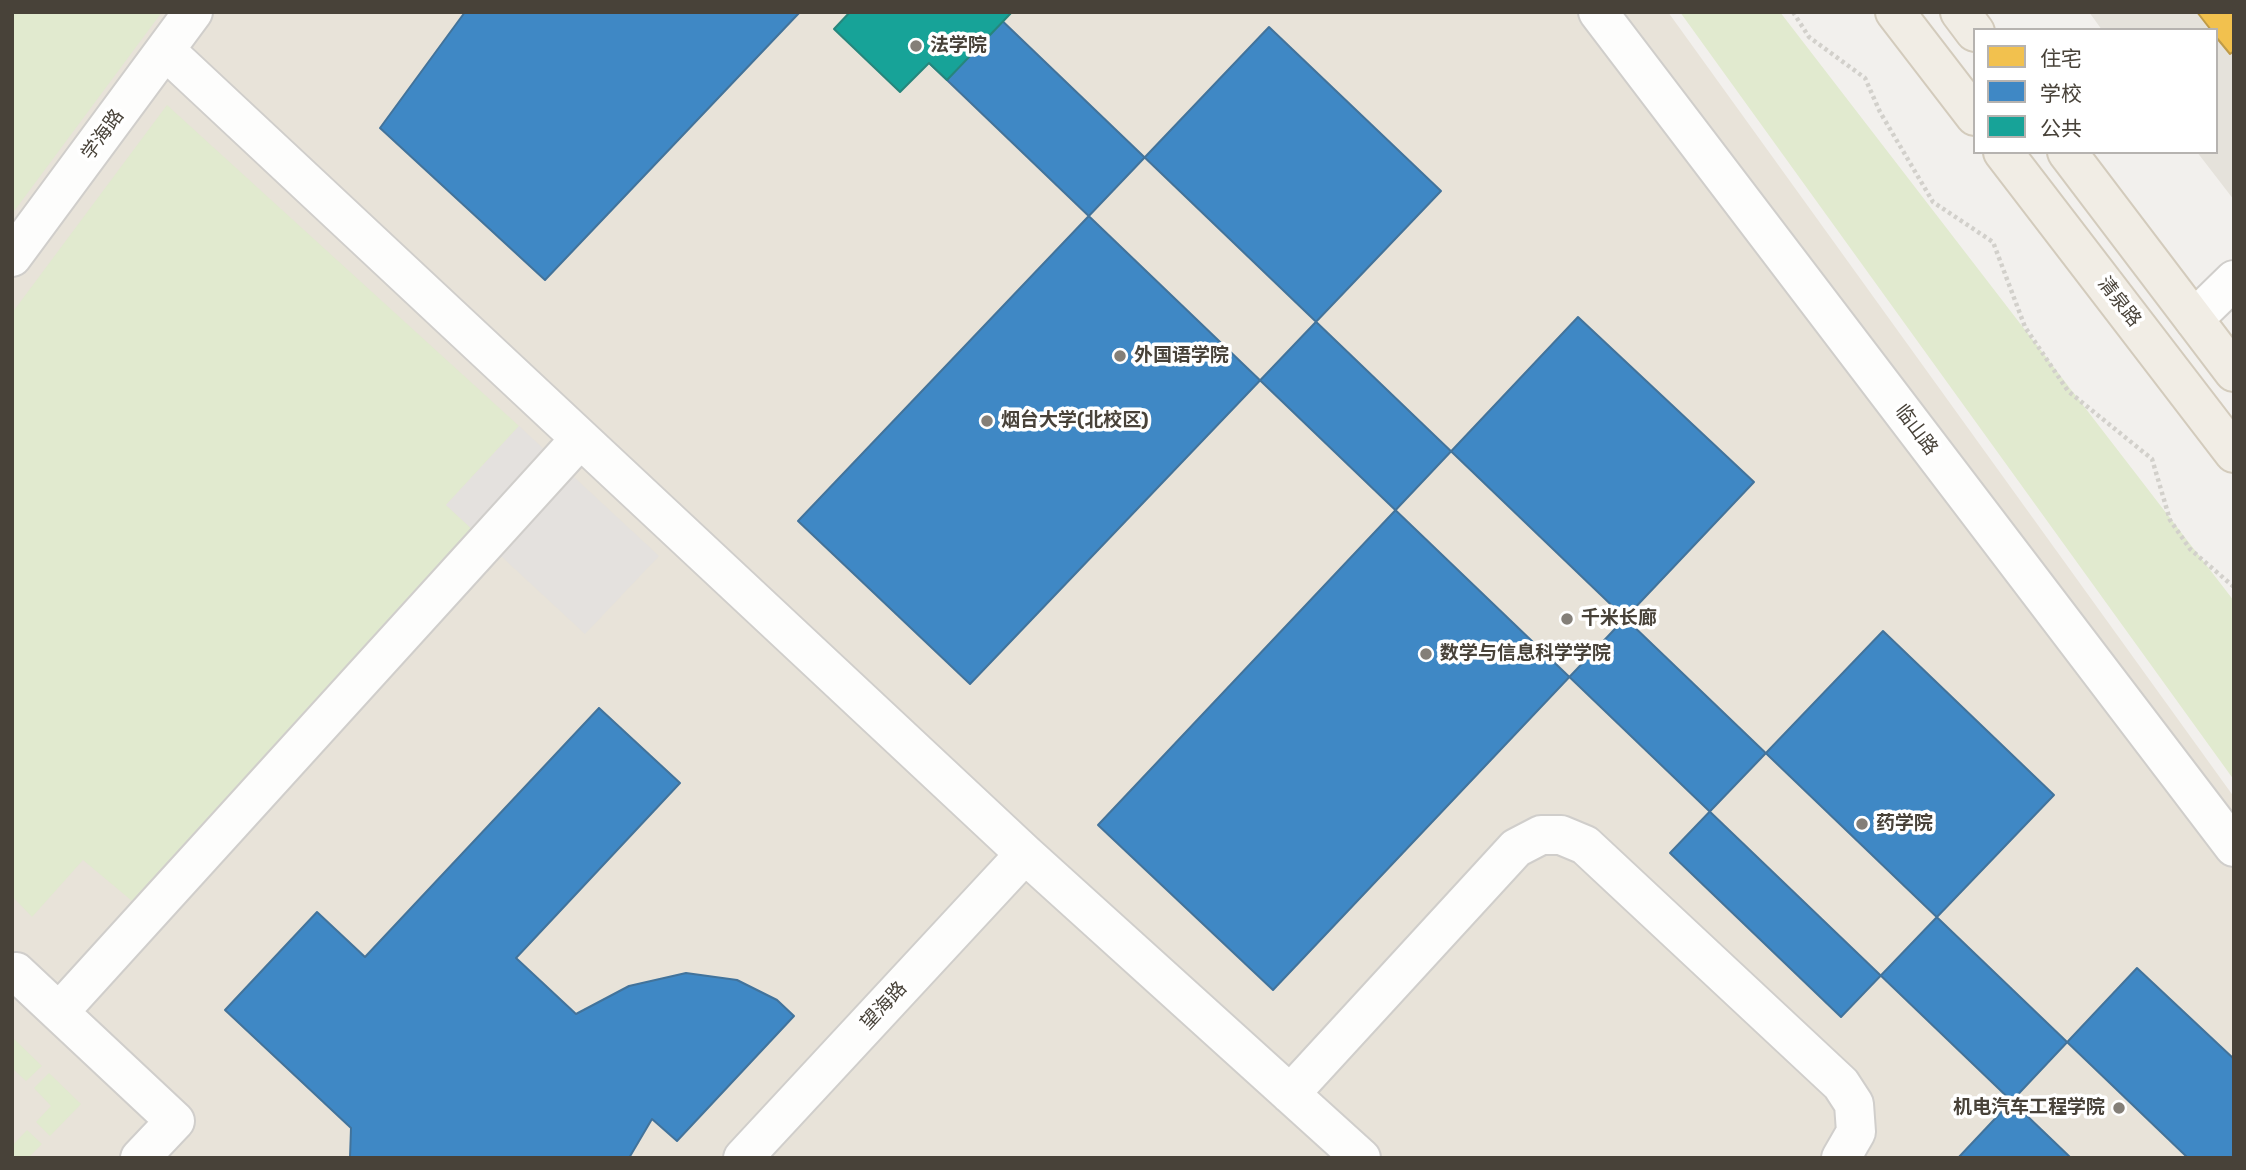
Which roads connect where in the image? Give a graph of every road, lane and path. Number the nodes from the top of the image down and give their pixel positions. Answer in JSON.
{"nodes":[{"id":1,"x":193,"y":12,"type":"edge"},
{"id":2,"x":1598,"y":12,"type":"edge"},
{"id":3,"x":1793,"y":12,"type":"edge"},
{"id":4,"x":1895,"y":12,"type":"edge"},
{"id":5,"x":1960,"y":12,"type":"edge"},
{"id":6,"x":1973,"y":29,"type":"edge"},
{"id":7,"x":165,"y":50,"type":"junction"},
{"id":8,"x":1973,"y":113,"type":"edge"},
{"id":9,"x":2005,"y":154,"type":"edge"},
{"id":10,"x":2069,"y":154,"type":"edge"},
{"id":11,"x":12,"y":257,"type":"edge"},
{"id":12,"x":2234,"y":280,"type":"edge"},
{"id":13,"x":2194,"y":319,"type":"junction"},
{"id":14,"x":2234,"y":372,"type":"edge"},
{"id":15,"x":580,"y":439,"type":"junction"},
{"id":16,"x":2234,"y":453,"type":"edge"},
{"id":17,"x":2234,"y":587,"type":"edge"},
{"id":18,"x":2234,"y":848,"type":"edge"},
{"id":19,"x":1025,"y":854,"type":"junction"},
{"id":20,"x":12,"y":975,"type":"edge"},
{"id":21,"x":59,"y":1012,"type":"junction"},
{"id":22,"x":1290,"y":1094,"type":"junction"},
{"id":23,"x":140,"y":1158,"type":"edge"},
{"id":24,"x":743,"y":1158,"type":"edge"},
{"id":25,"x":1361,"y":1158,"type":"edge"},
{"id":26,"x":1841,"y":1158,"type":"edge"}],
"edges":[{"from":1,"to":7,"type":"lane","name":"学海路"},
{"from":2,"to":18,"type":"lane","name":"临山路"},
{"from":3,"to":17,"type":"path"},
{"from":4,"to":8,"type":"main road"},
{"from":5,"to":6,"type":"main road"},
{"from":7,"to":11,"type":"lane","name":"学海路"},
{"from":7,"to":15,"type":"lane"},
{"from":9,"to":16,"type":"main road","name":"清泉路"},
{"from":10,"to":13,"type":"main road"},
{"from":12,"to":13,"type":"lane"},
{"from":13,"to":14,"type":"main road"},
{"from":15,"to":19,"type":"lane"},
{"from":15,"to":21,"type":"lane"},
{"from":19,"to":22,"type":"lane"},
{"from":19,"to":24,"type":"lane","name":"望海路"},
{"from":20,"to":21,"type":"lane"},
{"from":21,"to":23,"type":"lane"},
{"from":22,"to":25,"type":"lane"},
{"from":22,"to":26,"type":"lane"}]}
